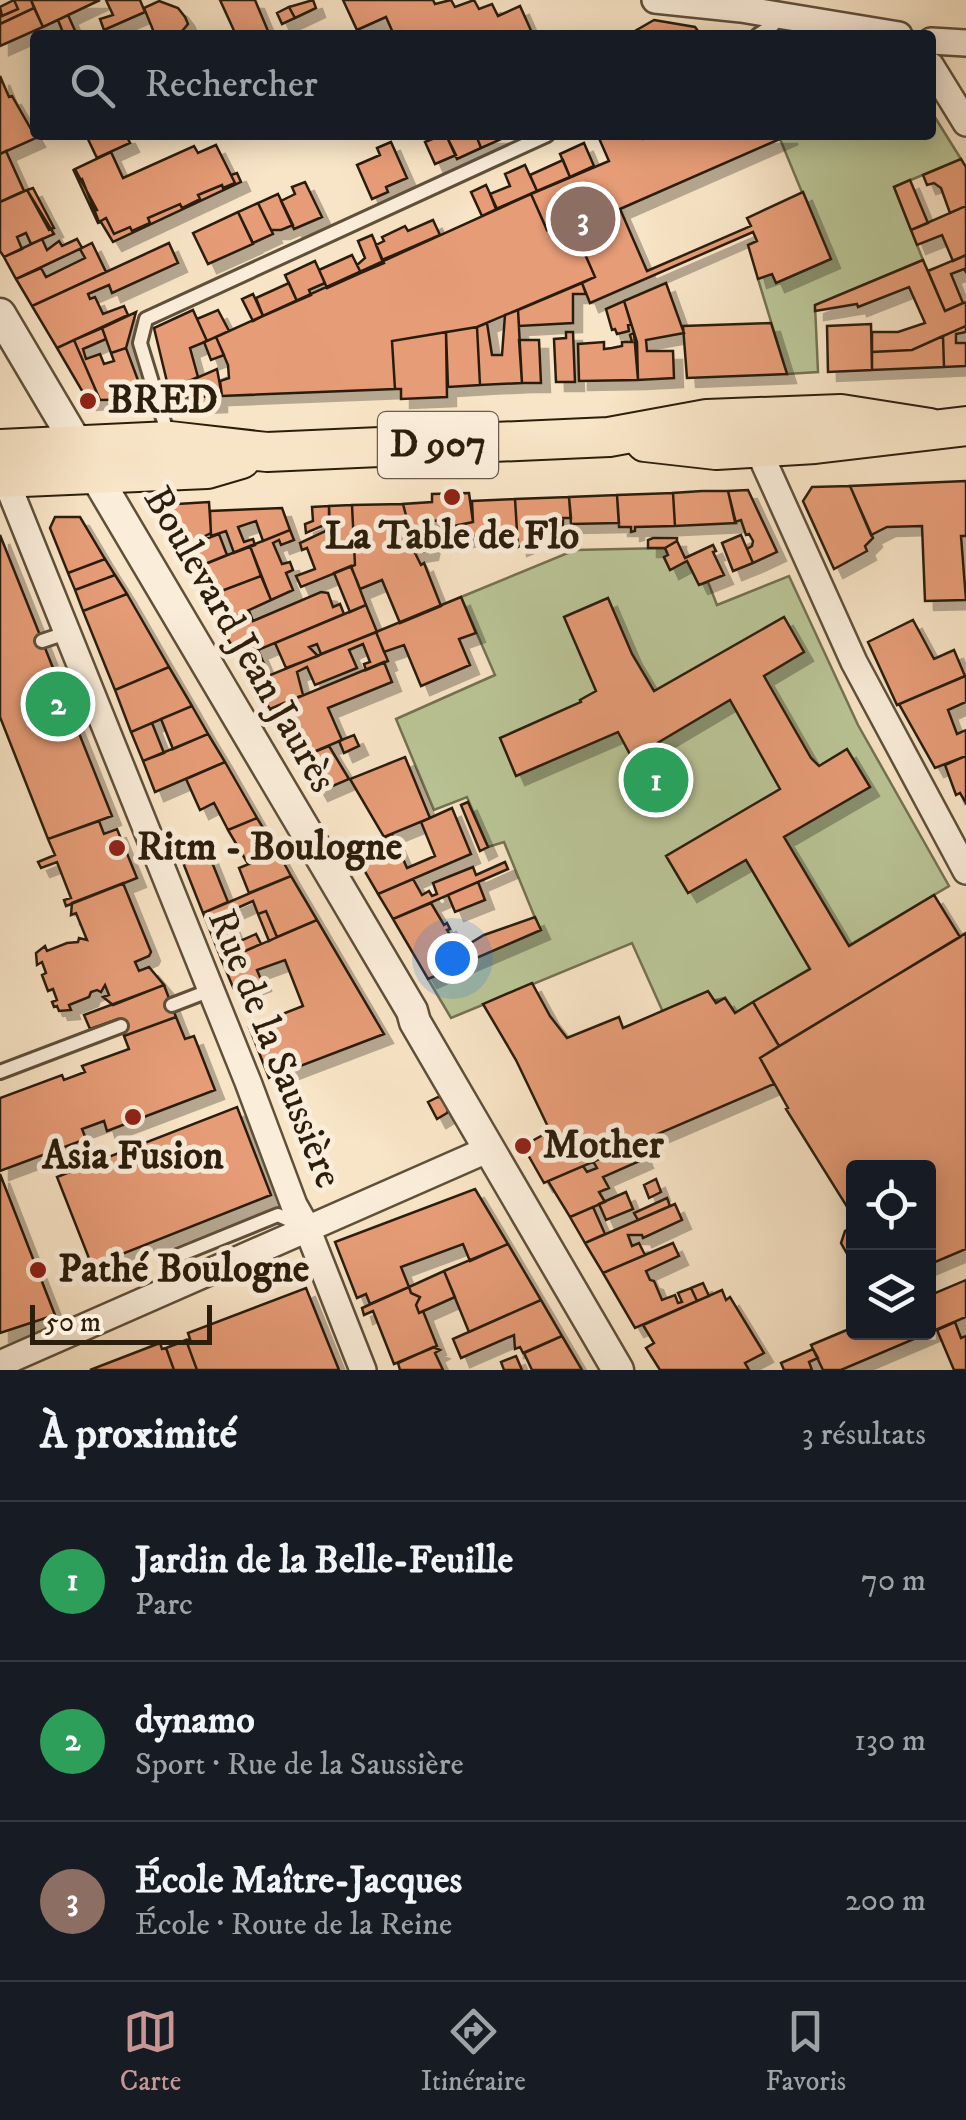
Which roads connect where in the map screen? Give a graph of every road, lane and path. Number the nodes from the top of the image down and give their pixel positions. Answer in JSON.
{"nodes":[{"id":1,"x":655,"y":0,"type":"edge"},
{"id":2,"x":766,"y":26,"type":"edge"},
{"id":3,"x":825,"y":30,"type":"edge"},
{"id":4,"x":936,"y":40,"type":"edge"},
{"id":5,"x":966,"y":43,"type":"edge"},
{"id":6,"x":936,"y":74,"type":"edge"},
{"id":7,"x":966,"y":123,"type":"edge"},
{"id":8,"x":536,"y":140,"type":"edge"},
{"id":9,"x":0,"y":314,"type":"edge"},
{"id":10,"x":948,"y":426,"type":"edge"},
{"id":11,"x":751,"y":432,"type":"junction"},
{"id":12,"x":170,"y":440,"type":"junction"},
{"id":13,"x":267,"y":452,"type":"junction"},
{"id":14,"x":88,"y":461,"type":"junction"},
{"id":15,"x":1,"y":467,"type":"edge"},
{"id":16,"x":966,"y":871,"type":"edge"},
{"id":17,"x":211,"y":990,"type":"junction"},
{"id":18,"x":172,"y":1006,"type":"dead end"},
{"id":19,"x":121,"y":1026,"type":"dead end"},
{"id":20,"x":0,"y":1072,"type":"edge"},
{"id":21,"x":490,"y":1149,"type":"junction"},
{"id":22,"x":286,"y":1210,"type":"junction"},
{"id":23,"x":307,"y":1228,"type":"junction"},
{"id":24,"x":178,"y":1256,"type":"dead end"},
{"id":25,"x":0,"y":1364,"type":"edge"},
{"id":26,"x":363,"y":1370,"type":"edge"},
{"id":27,"x":618,"y":1370,"type":"edge"}],
"edges":[{"from":1,"to":2,"type":"street"},
{"from":2,"to":3,"type":"street"},
{"from":4,"to":5,"type":"street"},
{"from":6,"to":7,"type":"street"},
{"from":8,"to":12,"type":"lane"},
{"from":9,"to":14,"type":"street","name":"Boulevard Jean Jaurès"},
{"from":10,"to":11,"type":"main road","number":"D 907"},
{"from":11,"to":13,"type":"main road","number":"D 907"},
{"from":11,"to":16,"type":"street"},
{"from":12,"to":13,"type":"main road","number":"D 907"},
{"from":12,"to":14,"type":"main road","number":"D 907"},
{"from":13,"to":14,"type":"main road","number":"D 907"},
{"from":14,"to":15,"type":"main road","number":"D 907"},
{"from":14,"to":21,"type":"street","name":"Boulevard Jean Jaurès"},
{"from":15,"to":17,"type":"street","name":"Rue de la Saussière"},
{"from":17,"to":18,"type":"lane"},
{"from":17,"to":22,"type":"street","name":"Rue de la Saussière"},
{"from":19,"to":20,"type":"lane"},
{"from":21,"to":23,"type":"street"},
{"from":21,"to":27,"type":"street","name":"Boulevard Jean Jaurès"},
{"from":22,"to":23,"type":"street","name":"Rue de la Saussière"},
{"from":22,"to":24,"type":"lane"},
{"from":23,"to":25,"type":"street"},
{"from":23,"to":26,"type":"street","name":"Rue de la Saussière"}]}
